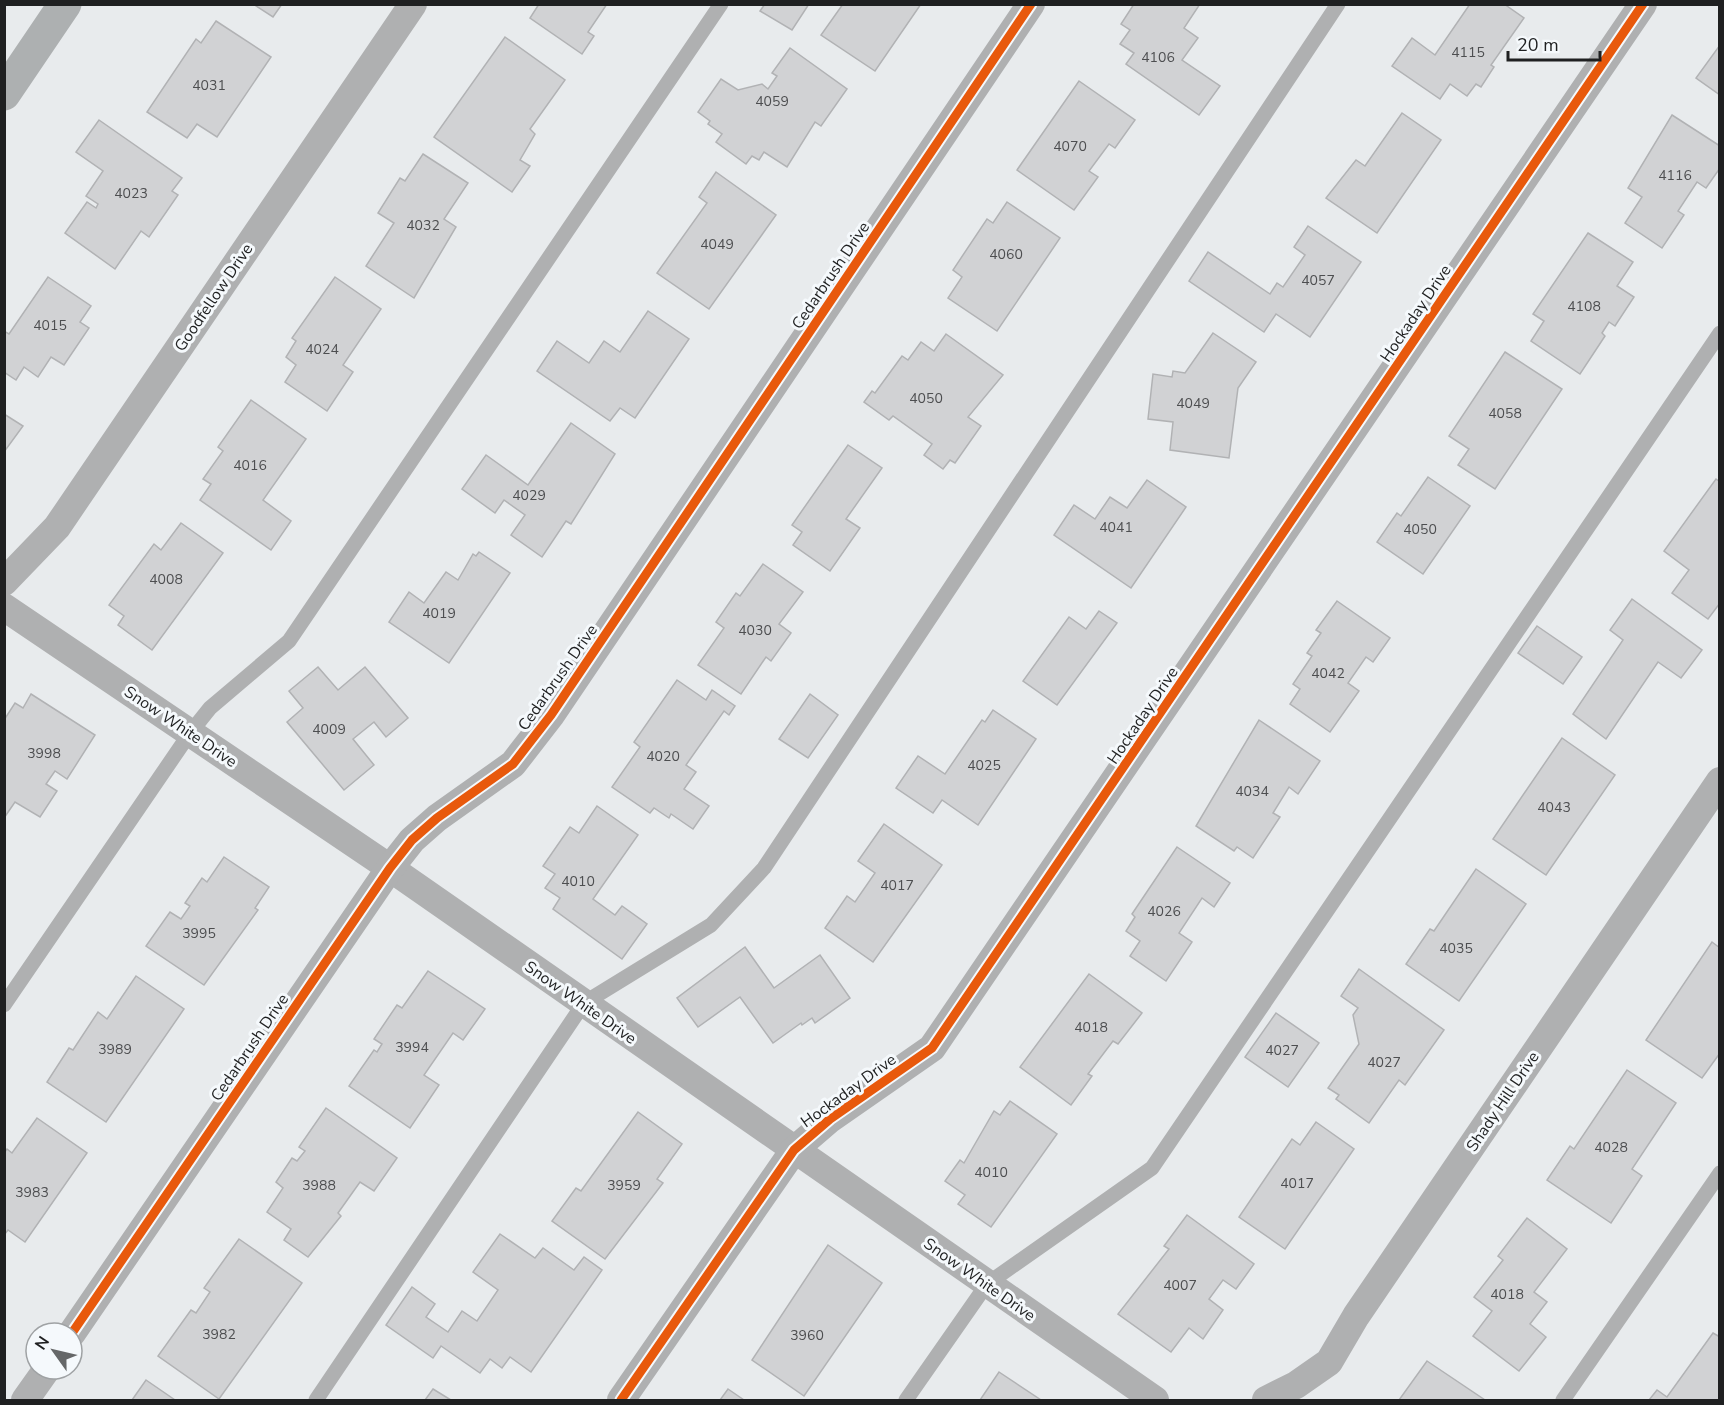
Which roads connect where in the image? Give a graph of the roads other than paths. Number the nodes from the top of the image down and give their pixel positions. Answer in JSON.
{"nodes":[{"id":1,"x":64,"y":4,"type":"edge"},
{"id":2,"x":413,"y":4,"type":"edge"},
{"id":3,"x":722,"y":4,"type":"edge"},
{"id":4,"x":1031,"y":4,"type":"edge"},
{"id":5,"x":1338,"y":4,"type":"edge"},
{"id":6,"x":1643,"y":4,"type":"edge"},
{"id":7,"x":4,"y":94,"type":"edge"},
{"id":8,"x":1719,"y":333,"type":"edge"},
{"id":9,"x":4,"y":582,"type":"edge"},
{"id":10,"x":4,"y":607,"type":"edge"},
{"id":11,"x":190,"y":733,"type":"junction"},
{"id":12,"x":1719,"y":781,"type":"edge"},
{"id":13,"x":390,"y":868,"type":"junction"},
{"id":14,"x":584,"y":1004,"type":"junction"},
{"id":15,"x":4,"y":1005,"type":"edge"},
{"id":16,"x":794,"y":1150,"type":"junction"},
{"id":17,"x":1719,"y":1173,"type":"edge"},
{"id":18,"x":987,"y":1284,"type":"junction"},
{"id":19,"x":80,"y":1321,"type":"edge"},
{"id":20,"x":39,"y":1381,"type":"edge"},
{"id":21,"x":26,"y":1401,"type":"edge"},
{"id":22,"x":316,"y":1401,"type":"edge"},
{"id":23,"x":621,"y":1401,"type":"edge"},
{"id":24,"x":906,"y":1401,"type":"edge"},
{"id":25,"x":1155,"y":1401,"type":"edge"},
{"id":26,"x":1266,"y":1401,"type":"edge"},
{"id":27,"x":1563,"y":1401,"type":"edge"}],
"edges":[{"from":1,"to":7,"type":"main road"},
{"from":2,"to":9,"type":"street","name":"Goodfellow Drive"},
{"from":3,"to":11,"type":"lane"},
{"from":4,"to":13,"type":"street","name":"Cedarbrush Drive"},
{"from":5,"to":14,"type":"lane"},
{"from":6,"to":16,"type":"street","name":"Hockaday Drive"},
{"from":8,"to":18,"type":"lane"},
{"from":10,"to":11,"type":"street","name":"Snow White Drive"},
{"from":11,"to":13,"type":"street","name":"Snow White Drive"},
{"from":11,"to":15,"type":"lane"},
{"from":12,"to":26,"type":"street","name":"Shady Hill Drive"},
{"from":13,"to":14,"type":"street","name":"Snow White Drive"},
{"from":13,"to":19,"type":"street","name":"Cedarbrush Drive"},
{"from":14,"to":16,"type":"street","name":"Snow White Drive"},
{"from":14,"to":22,"type":"lane"},
{"from":16,"to":18,"type":"street","name":"Snow White Drive"},
{"from":16,"to":23,"type":"street","name":"Hockaday Drive"},
{"from":17,"to":27,"type":"lane"},
{"from":18,"to":24,"type":"lane"},
{"from":18,"to":25,"type":"street","name":"Snow White Drive"},
{"from":20,"to":21,"type":"street"}]}
